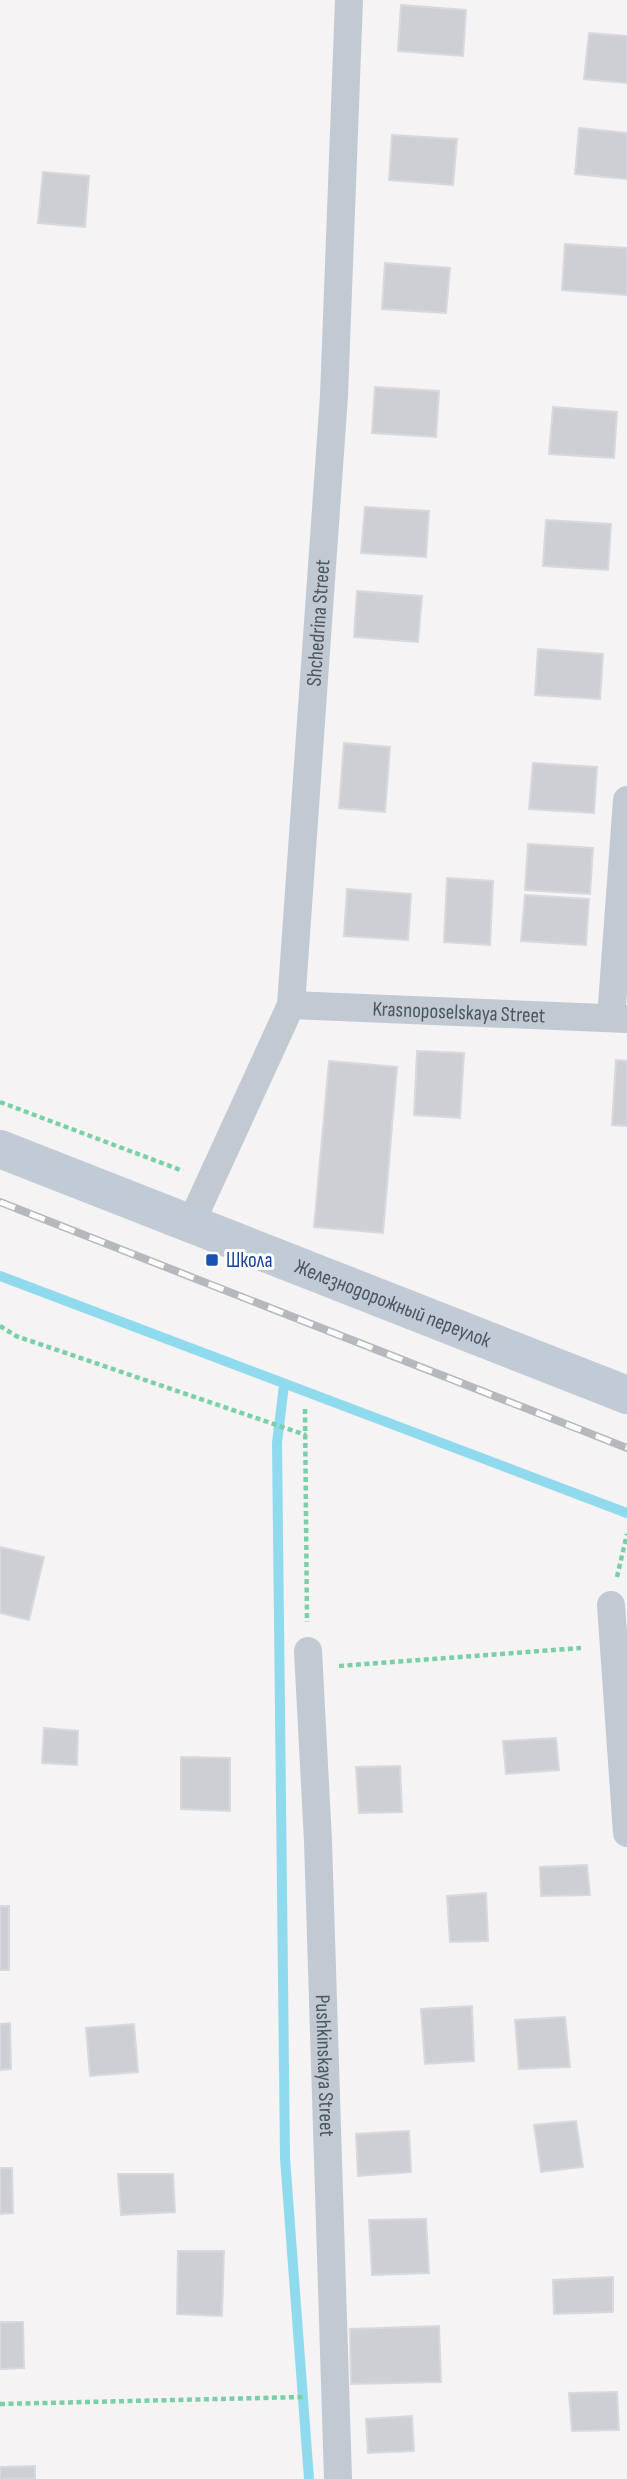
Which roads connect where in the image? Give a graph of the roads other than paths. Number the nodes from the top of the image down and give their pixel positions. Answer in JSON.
{"nodes":[{"id":1,"x":349,"y":0,"type":"edge"},
{"id":2,"x":627,"y":800,"type":"edge"},
{"id":3,"x":291,"y":1005,"type":"junction"},
{"id":4,"x":619,"y":1018,"type":"edge"},
{"id":5,"x":0,"y":1149,"type":"edge"},
{"id":6,"x":191,"y":1223,"type":"junction"},
{"id":7,"x":627,"y":1395,"type":"edge"},
{"id":8,"x":611,"y":1605,"type":"road end"},
{"id":9,"x":308,"y":1660,"type":"road end"},
{"id":10,"x":627,"y":1833,"type":"edge"},
{"id":11,"x":338,"y":2479,"type":"edge"}],
"edges":[{"from":1,"to":3,"type":"street","name":"Shchedrina Street"},
{"from":2,"to":4,"type":"street"},
{"from":3,"to":4,"type":"street","name":"Krasnoposelskaya Street"},
{"from":3,"to":6,"type":"street","name":"Shchedrina Street"},
{"from":5,"to":6,"type":"street","name":"Железнодорожный переулок"},
{"from":6,"to":7,"type":"street","name":"Железнодорожный переулок"},
{"from":8,"to":10,"type":"street"},
{"from":9,"to":11,"type":"street","name":"Pushkinskaya Street"}]}
